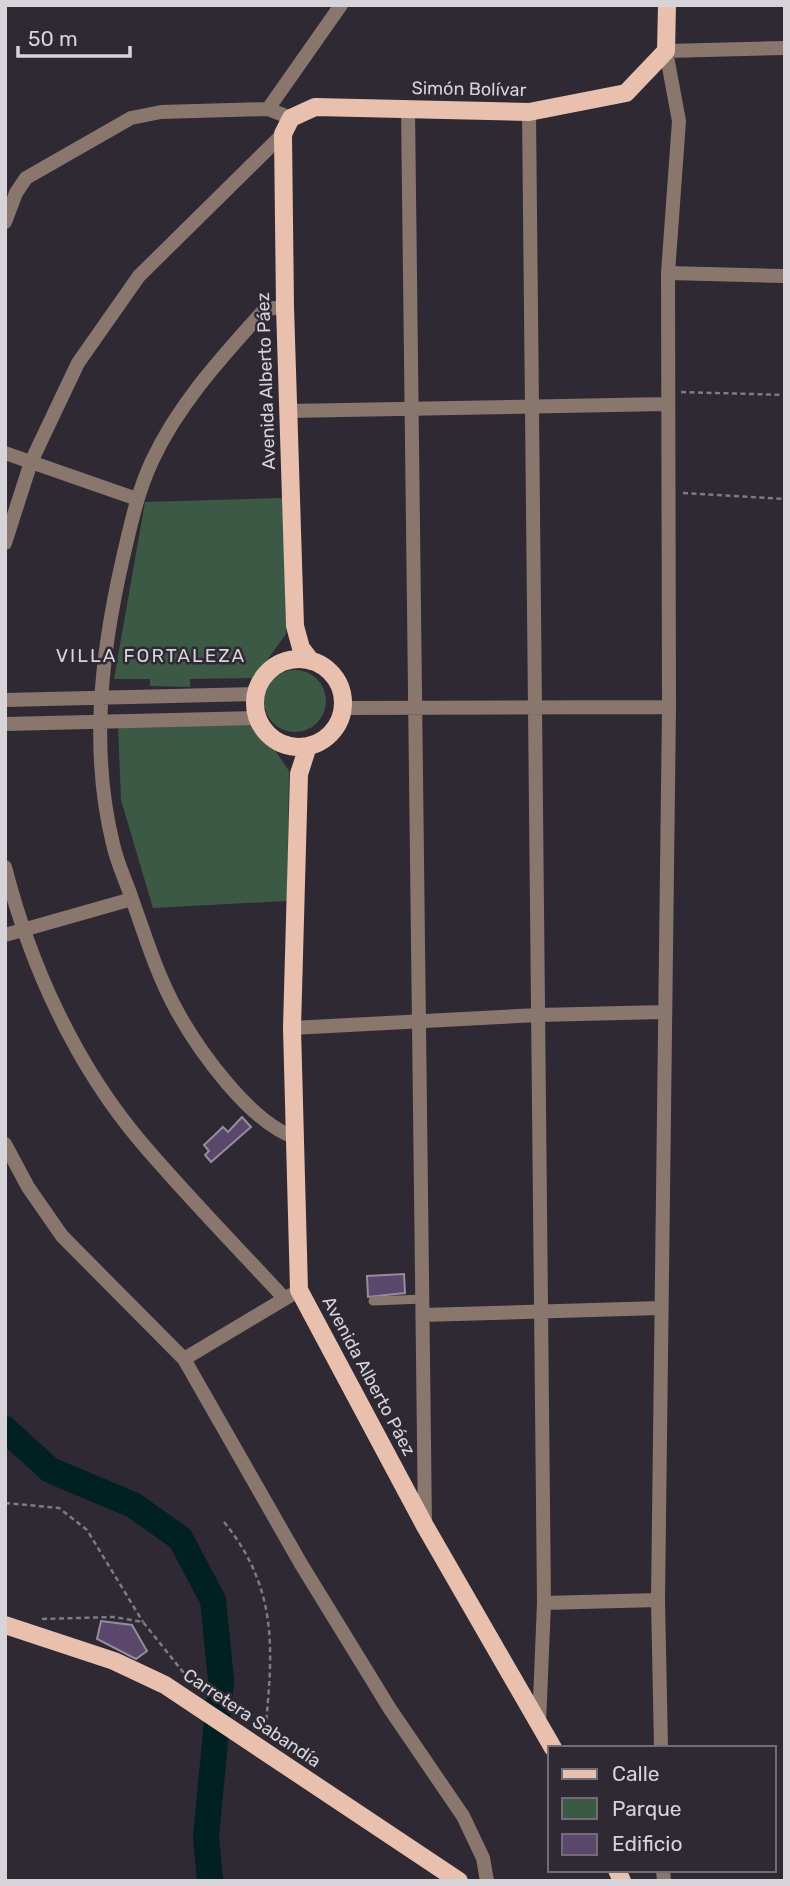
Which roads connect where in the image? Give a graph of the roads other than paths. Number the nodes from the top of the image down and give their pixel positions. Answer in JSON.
{"nodes":[{"id":1,"x":341,"y":5,"type":"edge"},
{"id":2,"x":667,"y":5,"type":"edge"},
{"id":3,"x":785,"y":48,"type":"edge"},
{"id":4,"x":666,"y":51,"type":"junction"},
{"id":5,"x":268,"y":109,"type":"junction"},
{"id":6,"x":408,"y":109,"type":"junction"},
{"id":7,"x":529,"y":112,"type":"junction"},
{"id":8,"x":287,"y":126,"type":"junction"},
{"id":9,"x":5,"y":222,"type":"edge"},
{"id":10,"x":668,"y":273,"type":"junction"},
{"id":11,"x":785,"y":276,"type":"edge"},
{"id":12,"x":285,"y":307,"type":"junction"},
{"id":13,"x":667,"y":398,"type":"junction"},
{"id":14,"x":532,"y":407,"type":"junction"},
{"id":15,"x":410,"y":409,"type":"junction"},
{"id":16,"x":288,"y":411,"type":"junction"},
{"id":17,"x":5,"y":453,"type":"edge"},
{"id":18,"x":31,"y":462,"type":"junction"},
{"id":19,"x":137,"y":499,"type":"junction"},
{"id":20,"x":5,"y":543,"type":"edge"},
{"id":21,"x":295,"y":626,"type":"junction"},
{"id":22,"x":311,"y":661,"type":"junction"},
{"id":23,"x":280,"y":664,"type":"junction"},
{"id":24,"x":256,"y":694,"type":"junction"},
{"id":25,"x":101,"y":698,"type":"junction"},
{"id":26,"x":5,"y":700,"type":"edge"},
{"id":27,"x":669,"y":707,"type":"junction"},
{"id":28,"x":342,"y":708,"type":"junction"},
{"id":29,"x":535,"y":708,"type":"junction"},
{"id":30,"x":413,"y":709,"type":"junction"},
{"id":31,"x":257,"y":718,"type":"junction"},
{"id":32,"x":102,"y":721,"type":"junction"},
{"id":33,"x":5,"y":724,"type":"edge"},
{"id":34,"x":287,"y":746,"type":"junction"},
{"id":35,"x":308,"y":746,"type":"junction"},
{"id":36,"x":299,"y":774,"type":"junction"},
{"id":37,"x":5,"y":867,"type":"edge"},
{"id":38,"x":132,"y":899,"type":"junction"},
{"id":39,"x":24,"y":929,"type":"junction"},
{"id":40,"x":5,"y":935,"type":"edge"},
{"id":41,"x":664,"y":1012,"type":"junction"},
{"id":42,"x":538,"y":1015,"type":"junction"},
{"id":43,"x":419,"y":1023,"type":"junction"},
{"id":44,"x":292,"y":1028,"type":"junction"},
{"id":45,"x":294,"y":1137,"type":"junction"},
{"id":46,"x":5,"y":1144,"type":"edge"},
{"id":47,"x":292,"y":1294,"type":"junction"},
{"id":48,"x":423,"y":1299,"type":"junction"},
{"id":49,"x":373,"y":1301,"type":"dead end"},
{"id":50,"x":660,"y":1308,"type":"junction"},
{"id":51,"x":541,"y":1312,"type":"junction"},
{"id":52,"x":423,"y":1315,"type":"junction"},
{"id":53,"x":184,"y":1359,"type":"junction"},
{"id":54,"x":425,"y":1526,"type":"junction"},
{"id":55,"x":658,"y":1600,"type":"junction"},
{"id":56,"x":544,"y":1603,"type":"junction"},
{"id":57,"x":5,"y":1625,"type":"edge"},
{"id":58,"x":539,"y":1724,"type":"junction"},
{"id":59,"x":552,"y":1746,"type":"edge"},
{"id":60,"x":661,"y":1746,"type":"edge"},
{"id":61,"x":459,"y":1881,"type":"edge"},
{"id":62,"x":487,"y":1881,"type":"edge"}],
"edges":[{"from":1,"to":5,"type":"street"},
{"from":2,"to":4,"type":"main road"},
{"from":3,"to":4,"type":"street"},
{"from":4,"to":7,"type":"main road","name":"Simón Bolívar"},
{"from":4,"to":10,"type":"street"},
{"from":5,"to":8,"type":"street"},
{"from":5,"to":9,"type":"street"},
{"from":6,"to":7,"type":"main road","name":"Simón Bolívar"},
{"from":6,"to":8,"type":"main road","name":"Simón Bolívar"},
{"from":6,"to":15,"type":"street"},
{"from":7,"to":14,"type":"street"},
{"from":8,"to":12,"type":"main road","name":"Avenida Alberto Páez"},
{"from":8,"to":18,"type":"street"},
{"from":10,"to":11,"type":"street"},
{"from":10,"to":13,"type":"street"},
{"from":12,"to":16,"type":"main road","name":"Avenida Alberto Páez"},
{"from":12,"to":19,"type":"street"},
{"from":13,"to":14,"type":"street"},
{"from":13,"to":27,"type":"street"},
{"from":14,"to":15,"type":"street"},
{"from":14,"to":29,"type":"street"},
{"from":15,"to":16,"type":"street"},
{"from":15,"to":30,"type":"street"},
{"from":16,"to":21,"type":"main road","name":"Avenida Alberto Páez"},
{"from":17,"to":18,"type":"street"},
{"from":18,"to":19,"type":"street"},
{"from":18,"to":20,"type":"street"},
{"from":19,"to":25,"type":"street"},
{"from":21,"to":22,"type":"main road","name":"Avenida Alberto Páez"},
{"from":21,"to":23,"type":"main road","name":"Avenida Alberto Páez"},
{"from":22,"to":23,"type":"main road"},
{"from":22,"to":28,"type":"main road"},
{"from":23,"to":24,"type":"main road"},
{"from":24,"to":25,"type":"street"},
{"from":24,"to":31,"type":"main road"},
{"from":25,"to":26,"type":"street"},
{"from":25,"to":32,"type":"street"},
{"from":27,"to":29,"type":"street"},
{"from":27,"to":41,"type":"street"},
{"from":28,"to":30,"type":"street"},
{"from":28,"to":35,"type":"main road"},
{"from":29,"to":30,"type":"street"},
{"from":29,"to":42,"type":"street"},
{"from":30,"to":43,"type":"street"},
{"from":31,"to":32,"type":"street"},
{"from":31,"to":34,"type":"main road"},
{"from":32,"to":33,"type":"street"},
{"from":32,"to":38,"type":"street"},
{"from":34,"to":35,"type":"main road"},
{"from":34,"to":36,"type":"main road","name":"Avenida Alberto Páez"},
{"from":35,"to":36,"type":"main road","name":"Avenida Alberto Páez"},
{"from":36,"to":44,"type":"main road","name":"Avenida Alberto Páez"},
{"from":37,"to":39,"type":"street"},
{"from":38,"to":39,"type":"street"},
{"from":38,"to":45,"type":"street"},
{"from":39,"to":40,"type":"street"},
{"from":39,"to":47,"type":"street"},
{"from":41,"to":42,"type":"street"},
{"from":41,"to":50,"type":"street"},
{"from":42,"to":43,"type":"street"},
{"from":42,"to":51,"type":"street"},
{"from":43,"to":44,"type":"street"},
{"from":43,"to":48,"type":"street"},
{"from":44,"to":45,"type":"main road","name":"Avenida Alberto Páez"},
{"from":45,"to":47,"type":"main road","name":"Avenida Alberto Páez"},
{"from":46,"to":53,"type":"street"},
{"from":47,"to":53,"type":"street"},
{"from":47,"to":54,"type":"main road","name":"Avenida Alberto Páez"},
{"from":48,"to":49,"type":"lane"},
{"from":48,"to":52,"type":"street"},
{"from":50,"to":51,"type":"street"},
{"from":50,"to":55,"type":"street"},
{"from":51,"to":52,"type":"street"},
{"from":51,"to":56,"type":"street"},
{"from":52,"to":54,"type":"street"},
{"from":53,"to":62,"type":"street"},
{"from":54,"to":58,"type":"main road","name":"Avenida Alberto Páez"},
{"from":55,"to":56,"type":"street"},
{"from":55,"to":60,"type":"street"},
{"from":56,"to":58,"type":"street"},
{"from":57,"to":61,"type":"main road","name":"Carretera Sabandía"},
{"from":58,"to":59,"type":"main road","name":"Avenida Alberto Páez"}]}
